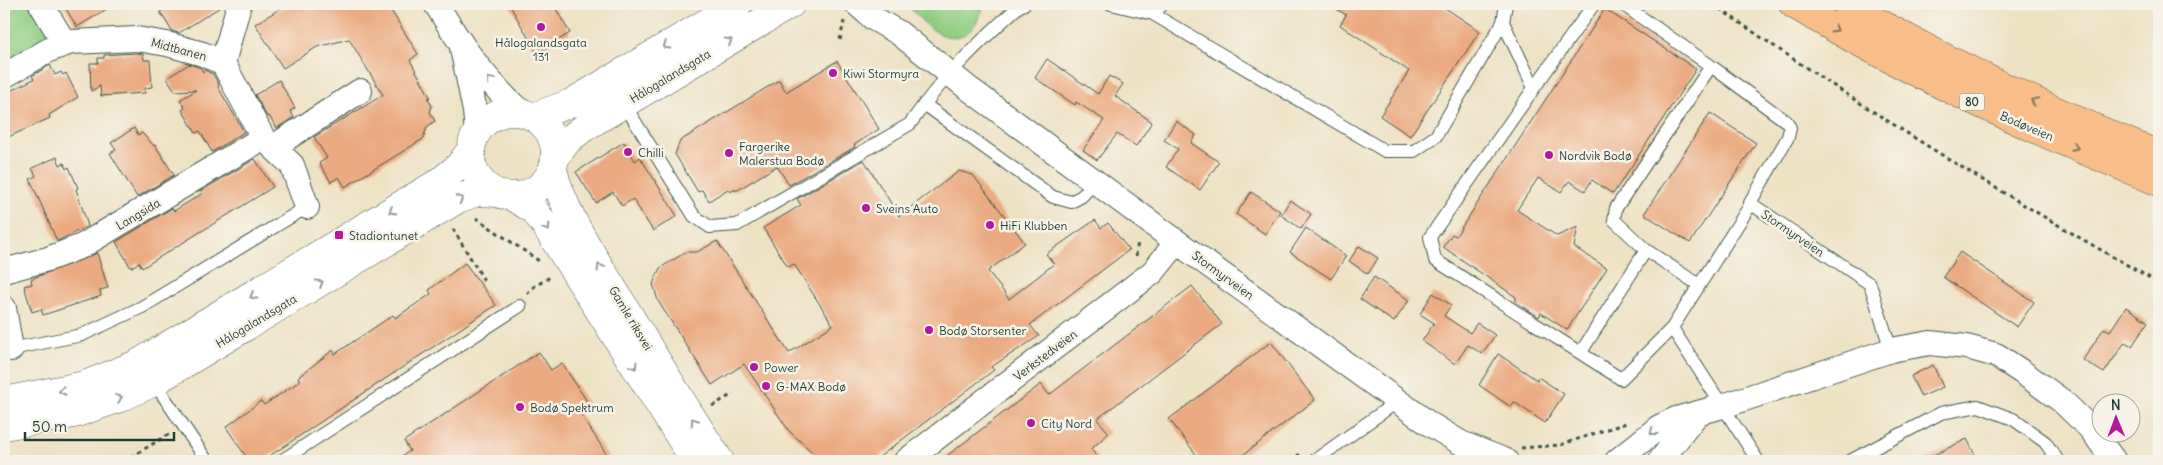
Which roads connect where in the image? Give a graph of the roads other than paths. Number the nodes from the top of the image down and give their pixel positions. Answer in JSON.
{"nodes":[{"id":1,"x":41,"y":4,"type":"edge"},
{"id":2,"x":239,"y":4,"type":"edge"},
{"id":3,"x":436,"y":4,"type":"edge"},
{"id":4,"x":738,"y":4,"type":"edge"},
{"id":5,"x":791,"y":4,"type":"edge"},
{"id":6,"x":886,"y":4,"type":"edge"},
{"id":7,"x":1111,"y":4,"type":"edge"},
{"id":8,"x":1164,"y":4,"type":"edge"},
{"id":9,"x":1506,"y":4,"type":"edge"},
{"id":10,"x":1594,"y":4,"type":"edge"},
{"id":11,"x":1622,"y":4,"type":"edge"},
{"id":12,"x":1793,"y":4,"type":"edge"},
{"id":13,"x":1846,"y":4,"type":"edge"},
{"id":14,"x":1020,"y":5,"type":"edge"},
{"id":15,"x":852,"y":8,"type":"edge"},
{"id":16,"x":1154,"y":14,"type":"junction"},
{"id":17,"x":1503,"y":22,"type":"junction"},
{"id":18,"x":899,"y":33,"type":"junction"},
{"id":19,"x":66,"y":44,"type":"junction"},
{"id":20,"x":461,"y":44,"type":"junction"},
{"id":21,"x":223,"y":63,"type":"junction"},
{"id":22,"x":1711,"y":66,"type":"junction"},
{"id":23,"x":951,"y":73,"type":"junction"},
{"id":24,"x":4,"y":76,"type":"edge"},
{"id":25,"x":1534,"y":88,"type":"junction"},
{"id":26,"x":360,"y":91,"type":"dead end"},
{"id":27,"x":624,"y":104,"type":"junction"},
{"id":28,"x":924,"y":104,"type":"junction"},
{"id":29,"x":527,"y":115,"type":"junction"},
{"id":30,"x":474,"y":142,"type":"junction"},
{"id":31,"x":268,"y":143,"type":"junction"},
{"id":32,"x":2159,"y":155,"type":"edge"},
{"id":33,"x":554,"y":164,"type":"junction"},
{"id":34,"x":1095,"y":182,"type":"junction"},
{"id":35,"x":2159,"y":182,"type":"edge"},
{"id":36,"x":504,"y":195,"type":"junction"},
{"id":37,"x":1750,"y":204,"type":"junction"},
{"id":38,"x":307,"y":207,"type":"joint"},
{"id":39,"x":1177,"y":242,"type":"junction"},
{"id":40,"x":1646,"y":250,"type":"junction"},
{"id":41,"x":4,"y":272,"type":"edge"},
{"id":42,"x":1699,"y":285,"type":"junction"},
{"id":43,"x":520,"y":306,"type":"road end"},
{"id":44,"x":4,"y":308,"type":"edge"},
{"id":45,"x":1672,"y":328,"type":"junction"},
{"id":46,"x":7,"y":350,"type":"edge"},
{"id":47,"x":1891,"y":350,"type":"junction"},
{"id":48,"x":1581,"y":352,"type":"junction"},
{"id":49,"x":154,"y":382,"type":"junction"},
{"id":50,"x":4,"y":401,"type":"edge"},
{"id":51,"x":1398,"y":401,"type":"junction"},
{"id":52,"x":1723,"y":406,"type":"junction"},
{"id":53,"x":1696,"y":415,"type":"junction"},
{"id":54,"x":4,"y":426,"type":"edge"},
{"id":55,"x":1509,"y":458,"type":"edge"},
{"id":56,"x":207,"y":461,"type":"edge"},
{"id":57,"x":280,"y":461,"type":"edge"},
{"id":58,"x":696,"y":461,"type":"edge"},
{"id":59,"x":720,"y":461,"type":"edge"},
{"id":60,"x":906,"y":461,"type":"edge"},
{"id":61,"x":1314,"y":461,"type":"edge"},
{"id":62,"x":1617,"y":461,"type":"edge"},
{"id":63,"x":1660,"y":461,"type":"edge"},
{"id":64,"x":1758,"y":461,"type":"edge"},
{"id":65,"x":1850,"y":461,"type":"edge"},
{"id":66,"x":2058,"y":461,"type":"edge"},
{"id":67,"x":2114,"y":461,"type":"edge"}],
"edges":[{"from":1,"to":19,"type":"street"},
{"from":2,"to":21,"type":"street"},
{"from":3,"to":20,"type":"street"},
{"from":4,"to":29,"type":"street","name":"Hålogalandsgata","one_way":true},
{"from":27,"to":5,"type":"street","name":"Hålogalandsgata","one_way":true},
{"from":6,"to":18,"type":"street","name":"Stormyrveien"},
{"from":7,"to":16,"type":"lane"},
{"from":8,"to":16,"type":"lane"},
{"from":9,"to":17,"type":"lane"},
{"from":10,"to":25,"type":"lane"},
{"from":11,"to":22,"type":"lane"},
{"from":12,"to":35,"type":"highway","name":"Bodøveien","number":"80","one_way":true},
{"from":32,"to":13,"type":"highway","name":"Bodøveien","number":"80","one_way":true},
{"from":14,"to":23,"type":"lane"},
{"from":15,"to":18,"type":"street","name":"Stormyrveien"},
{"from":16,"to":17,"type":"lane"},
{"from":17,"to":25,"type":"lane"},
{"from":18,"to":23,"type":"street","name":"Stormyrveien"},
{"from":19,"to":21,"type":"street","name":"Midtbanen"},
{"from":19,"to":24,"type":"street","name":"Midtbanen"},
{"from":29,"to":20,"type":"street","one_way":true},
{"from":20,"to":30,"type":"street"},
{"from":21,"to":31,"type":"street","name":"Midtbanen"},
{"from":22,"to":37,"type":"lane","name":"Stormyrveien"},
{"from":22,"to":40,"type":"lane"},
{"from":23,"to":28,"type":"lane"},
{"from":23,"to":34,"type":"street","name":"Stormyrveien"},
{"from":25,"to":48,"type":"lane"},
{"from":26,"to":31,"type":"street","name":"Langsida"},
{"from":27,"to":28,"type":"lane"},
{"from":27,"to":33,"type":"street","name":"Hålogalandsgata"},
{"from":28,"to":34,"type":"lane"},
{"from":29,"to":30,"type":"street","name":"Hålogalandsgata"},
{"from":29,"to":33,"type":"street"},
{"from":30,"to":36,"type":"street"},
{"from":30,"to":50,"type":"street","name":"Hålogalandsgata","one_way":true},
{"from":31,"to":38,"type":"street","name":"Midtbanen"},
{"from":31,"to":41,"type":"street","name":"Langsida"},
{"from":33,"to":36,"type":"street","name":"Hålogalandsgata"},
{"from":59,"to":33,"type":"street","name":"Gamle riksvei","one_way":true},
{"from":34,"to":39,"type":"street","name":"Stormyrveien"},
{"from":49,"to":36,"type":"street","name":"Hålogalandsgata","one_way":true},
{"from":36,"to":58,"type":"street","name":"Gamle riksvei","one_way":true},
{"from":37,"to":42,"type":"lane"},
{"from":37,"to":47,"type":"lane","name":"Stormyrveien"},
{"from":38,"to":46,"type":"lane"},
{"from":39,"to":51,"type":"street","name":"Stormyrveien"},
{"from":39,"to":60,"type":"street","name":"Verkstedveien"},
{"from":40,"to":42,"type":"lane"},
{"from":40,"to":48,"type":"lane"},
{"from":42,"to":45,"type":"lane"},
{"from":43,"to":57,"type":"lane"},
{"from":44,"to":46,"type":"street"},
{"from":45,"to":48,"type":"lane"},
{"from":45,"to":52,"type":"lane"},
{"from":47,"to":52,"type":"street"},
{"from":47,"to":67,"type":"street"},
{"from":54,"to":49,"type":"street","name":"Hålogalandsgata","one_way":true},
{"from":49,"to":56,"type":"lane"},
{"from":51,"to":55,"type":"street","name":"Stormyrveien"},
{"from":51,"to":61,"type":"lane"},
{"from":52,"to":53,"type":"street"},
{"from":52,"to":64,"type":"lane"},
{"from":53,"to":62,"type":"street","one_way":true},
{"from":53,"to":63,"type":"street"},
{"from":65,"to":66,"type":"lane"}]}
